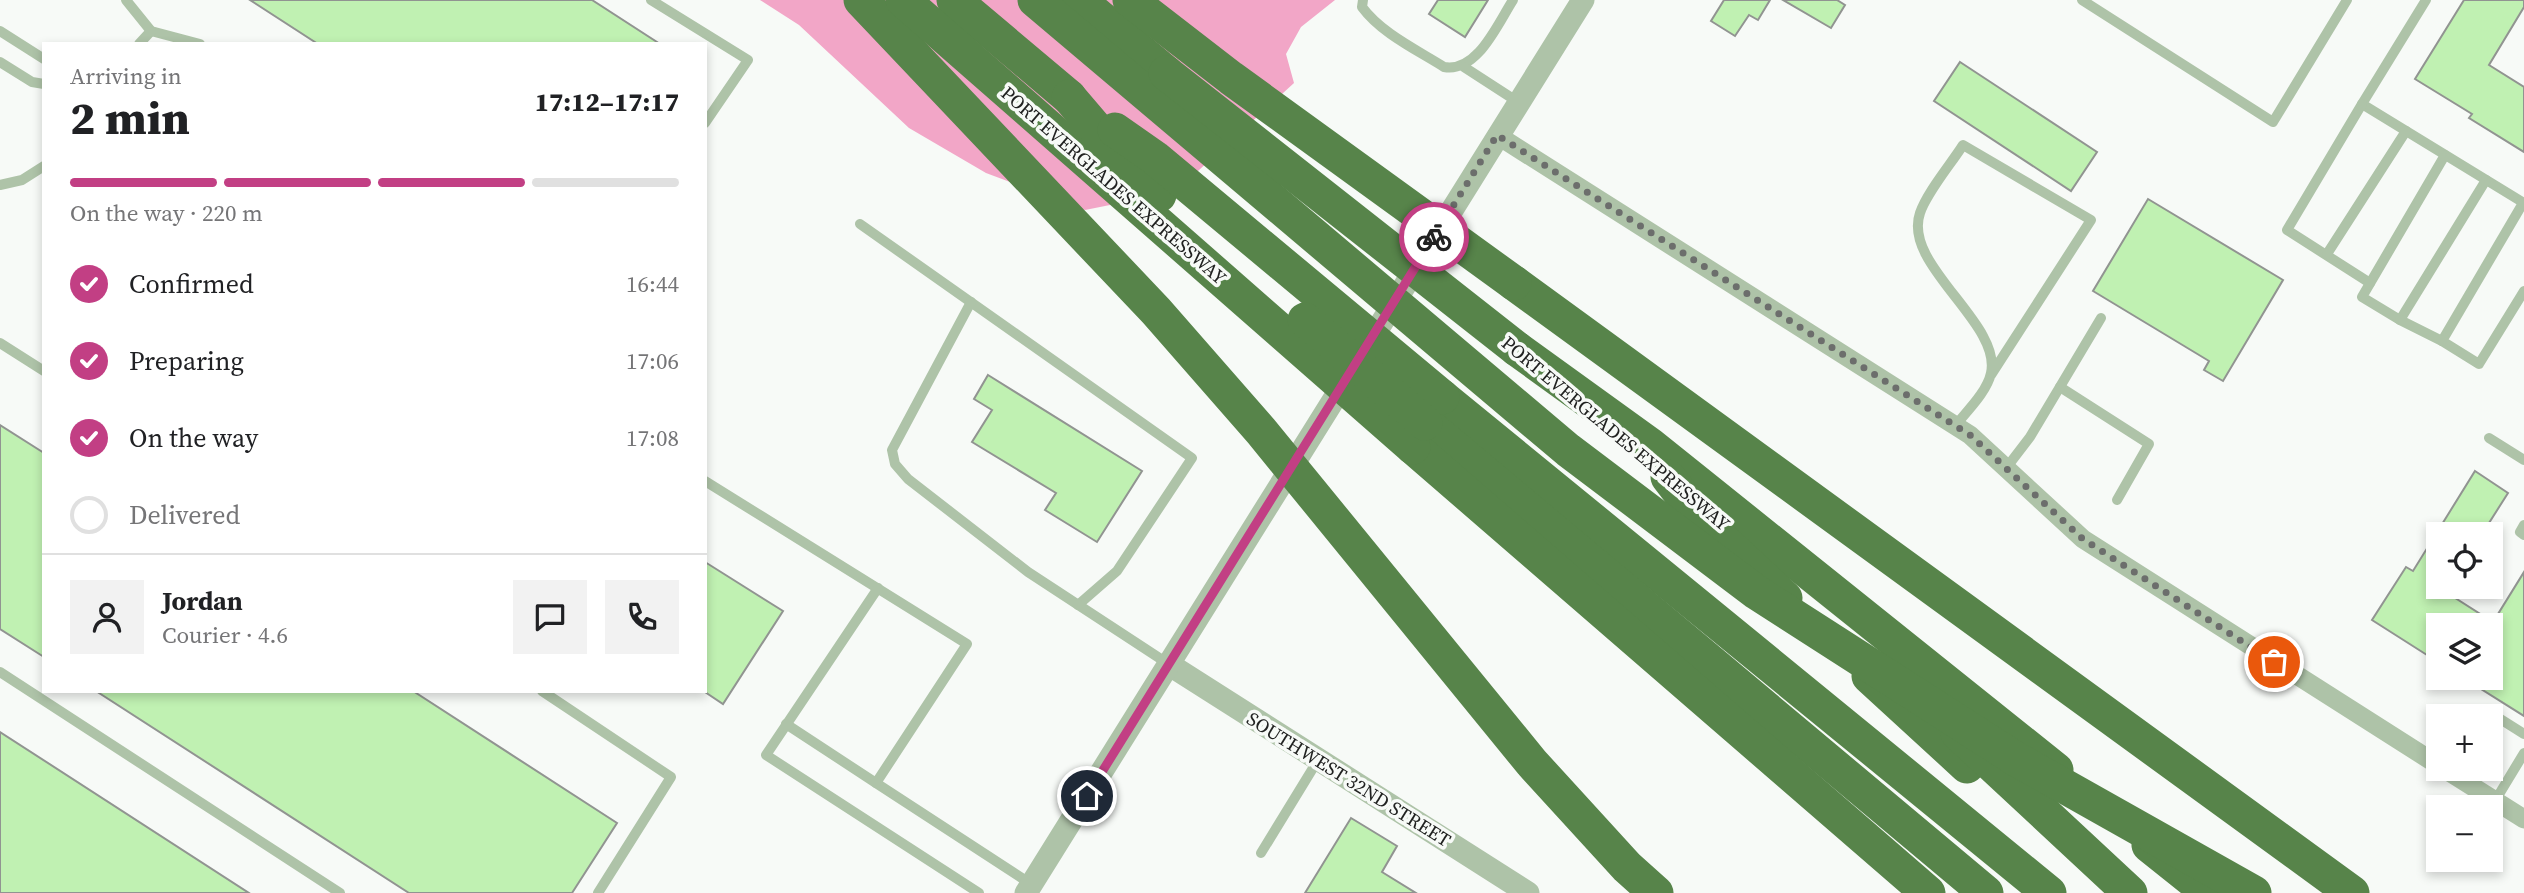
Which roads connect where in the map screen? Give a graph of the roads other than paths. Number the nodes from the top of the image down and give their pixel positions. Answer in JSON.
{"nodes":[{"id":1,"x":126,"y":0,"type":"edge"},
{"id":2,"x":651,"y":0,"type":"edge"},
{"id":3,"x":861,"y":0,"type":"edge"},
{"id":4,"x":903,"y":0,"type":"edge"},
{"id":5,"x":954,"y":0,"type":"edge"},
{"id":6,"x":1035,"y":0,"type":"edge"},
{"id":7,"x":1079,"y":0,"type":"edge"},
{"id":8,"x":1130,"y":0,"type":"edge"},
{"id":9,"x":1363,"y":0,"type":"edge"},
{"id":10,"x":1513,"y":0,"type":"edge"},
{"id":11,"x":1583,"y":0,"type":"edge"},
{"id":12,"x":2082,"y":0,"type":"edge"},
{"id":13,"x":2347,"y":0,"type":"edge"},
{"id":14,"x":2426,"y":0,"type":"edge"},
{"id":15,"x":0,"y":31,"type":"edge"},
{"id":16,"x":151,"y":31,"type":"junction"},
{"id":17,"x":141,"y":42,"type":"edge"},
{"id":18,"x":192,"y":42,"type":"edge"},
{"id":19,"x":42,"y":58,"type":"edge"},
{"id":20,"x":0,"y":62,"type":"edge"},
{"id":21,"x":1464,"y":68,"type":"junction"},
{"id":22,"x":42,"y":84,"type":"edge"},
{"id":23,"x":1518,"y":102,"type":"junction"},
{"id":24,"x":2362,"y":104,"type":"junction"},
{"id":25,"x":707,"y":120,"type":"edge"},
{"id":26,"x":2406,"y":131,"type":"junction"},
{"id":27,"x":1497,"y":135,"type":"junction"},
{"id":28,"x":2445,"y":155,"type":"junction"},
{"id":29,"x":42,"y":167,"type":"edge"},
{"id":30,"x":2486,"y":180,"type":"junction"},
{"id":31,"x":0,"y":186,"type":"edge"},
{"id":32,"x":2524,"y":203,"type":"edge"},
{"id":33,"x":860,"y":224,"type":"dead end"},
{"id":34,"x":2327,"y":254,"type":"junction"},
{"id":35,"x":2370,"y":283,"type":"junction"},
{"id":36,"x":2524,"y":291,"type":"edge"},
{"id":37,"x":971,"y":302,"type":"junction"},
{"id":38,"x":2101,"y":318,"type":"dead end"},
{"id":39,"x":2400,"y":320,"type":"junction"},
{"id":40,"x":2442,"y":341,"type":"junction"},
{"id":41,"x":0,"y":343,"type":"edge"},
{"id":42,"x":1517,"y":349,"type":"junction"},
{"id":43,"x":42,"y":371,"type":"edge"},
{"id":44,"x":1991,"y":375,"type":"junction"},
{"id":45,"x":2060,"y":387,"type":"junction"},
{"id":46,"x":1427,"y":422,"type":"junction"},
{"id":47,"x":1955,"y":426,"type":"junction"},
{"id":48,"x":2489,"y":438,"type":"dead end"},
{"id":49,"x":2524,"y":460,"type":"edge"},
{"id":50,"x":2007,"y":467,"type":"junction"},
{"id":51,"x":1664,"y":472,"type":"junction"},
{"id":52,"x":707,"y":482,"type":"edge"},
{"id":53,"x":2117,"y":500,"type":"dead end"},
{"id":54,"x":2524,"y":525,"type":"edge"},
{"id":55,"x":2524,"y":535,"type":"edge"},
{"id":56,"x":878,"y":588,"type":"junction"},
{"id":57,"x":1078,"y":605,"type":"junction"},
{"id":58,"x":1170,"y":665,"type":"junction"},
{"id":59,"x":0,"y":672,"type":"edge"},
{"id":60,"x":545,"y":693,"type":"edge"},
{"id":61,"x":2503,"y":721,"type":"edge"},
{"id":62,"x":786,"y":724,"type":"junction"},
{"id":63,"x":2524,"y":734,"type":"edge"},
{"id":64,"x":2524,"y":752,"type":"edge"},
{"id":65,"x":2426,"y":757,"type":"edge"},
{"id":66,"x":1318,"y":760,"type":"junction"},
{"id":67,"x":2463,"y":781,"type":"edge"},
{"id":68,"x":876,"y":783,"type":"junction"},
{"id":69,"x":2486,"y":795,"type":"edge"},
{"id":70,"x":2499,"y":795,"type":"edge"},
{"id":71,"x":2503,"y":806,"type":"edge"},
{"id":72,"x":2524,"y":819,"type":"edge"},
{"id":73,"x":1261,"y":853,"type":"dead end"},
{"id":74,"x":1029,"y":888,"type":"edge"},
{"id":75,"x":340,"y":893,"type":"edge"},
{"id":76,"x":598,"y":893,"type":"edge"},
{"id":77,"x":979,"y":893,"type":"edge"},
{"id":78,"x":1528,"y":893,"type":"edge"},
{"id":79,"x":1656,"y":893,"type":"edge"},
{"id":80,"x":1928,"y":893,"type":"edge"},
{"id":81,"x":1986,"y":893,"type":"edge"},
{"id":82,"x":2049,"y":893,"type":"edge"},
{"id":83,"x":2098,"y":893,"type":"edge"},
{"id":84,"x":2130,"y":893,"type":"edge"},
{"id":85,"x":2208,"y":893,"type":"edge"},
{"id":86,"x":2254,"y":893,"type":"edge"},
{"id":87,"x":2352,"y":893,"type":"edge"}],
"edges":[{"from":1,"to":16,"type":"lane"},
{"from":2,"to":25,"type":"lane"},
{"from":3,"to":79,"type":"highway","bridge":true},
{"from":4,"to":46,"type":"highway","name":"PORT EVERGLADES EXPRESSWAY","bridge":true},
{"from":5,"to":46,"type":"highway","bridge":true},
{"from":6,"to":86,"type":"highway","bridge":true},
{"from":7,"to":42,"type":"highway","name":"PORT EVERGLADES EXPRESSWAY","bridge":true},
{"from":8,"to":87,"type":"highway","bridge":true},
{"from":9,"to":21,"type":"lane"},
{"from":10,"to":21,"type":"lane"},
{"from":11,"to":23,"type":"street"},
{"from":12,"to":13,"type":"lane"},
{"from":14,"to":24,"type":"lane"},
{"from":15,"to":19,"type":"lane"},
{"from":16,"to":17,"type":"lane"},
{"from":16,"to":18,"type":"lane"},
{"from":20,"to":22,"type":"lane"},
{"from":21,"to":23,"type":"lane"},
{"from":23,"to":27,"type":"street"},
{"from":24,"to":26,"type":"lane"},
{"from":24,"to":34,"type":"lane"},
{"from":26,"to":28,"type":"lane"},
{"from":26,"to":34,"type":"lane"},
{"from":27,"to":47,"type":"street"},
{"from":27,"to":58,"type":"street"},
{"from":28,"to":30,"type":"lane"},
{"from":28,"to":35,"type":"lane"},
{"from":29,"to":31,"type":"lane"},
{"from":30,"to":32,"type":"lane"},
{"from":30,"to":39,"type":"lane"},
{"from":32,"to":40,"type":"lane"},
{"from":33,"to":37,"type":"lane"},
{"from":34,"to":35,"type":"lane"},
{"from":35,"to":39,"type":"lane"},
{"from":36,"to":40,"type":"lane"},
{"from":37,"to":57,"type":"lane"},
{"from":37,"to":57,"type":"lane"},
{"from":38,"to":45,"type":"lane"},
{"from":39,"to":40,"type":"lane"},
{"from":41,"to":43,"type":"lane"},
{"from":42,"to":51,"type":"highway","name":"PORT EVERGLADES EXPRESSWAY"},
{"from":42,"to":85,"type":"highway"},
{"from":44,"to":44,"type":"lane"},
{"from":44,"to":47,"type":"lane"},
{"from":45,"to":50,"type":"lane"},
{"from":45,"to":53,"type":"lane"},
{"from":46,"to":80,"type":"highway","name":"PORT EVERGLADES EXPRESSWAY"},
{"from":46,"to":81,"type":"highway"},
{"from":46,"to":82,"type":"highway"},
{"from":47,"to":50,"type":"street"},
{"from":48,"to":49,"type":"lane"},
{"from":50,"to":65,"type":"street"},
{"from":51,"to":83,"type":"highway"},
{"from":51,"to":84,"type":"highway","name":"PORT EVERGLADES EXPRESSWAY"},
{"from":52,"to":56,"type":"lane"},
{"from":54,"to":55,"type":"lane"},
{"from":56,"to":62,"type":"lane"},
{"from":56,"to":68,"type":"lane"},
{"from":57,"to":58,"type":"lane"},
{"from":58,"to":66,"type":"street","name":"SOUTHWEST 32ND STREET"},
{"from":58,"to":74,"type":"street"},
{"from":59,"to":75,"type":"lane"},
{"from":60,"to":76,"type":"lane"},
{"from":61,"to":63,"type":"lane"},
{"from":62,"to":68,"type":"lane"},
{"from":62,"to":77,"type":"lane"},
{"from":64,"to":70,"type":"lane"},
{"from":66,"to":73,"type":"lane"},
{"from":66,"to":78,"type":"street","name":"SOUTHWEST 32ND STREET"},
{"from":67,"to":69,"type":"street"},
{"from":68,"to":74,"type":"lane"},
{"from":71,"to":72,"type":"street"}]}
